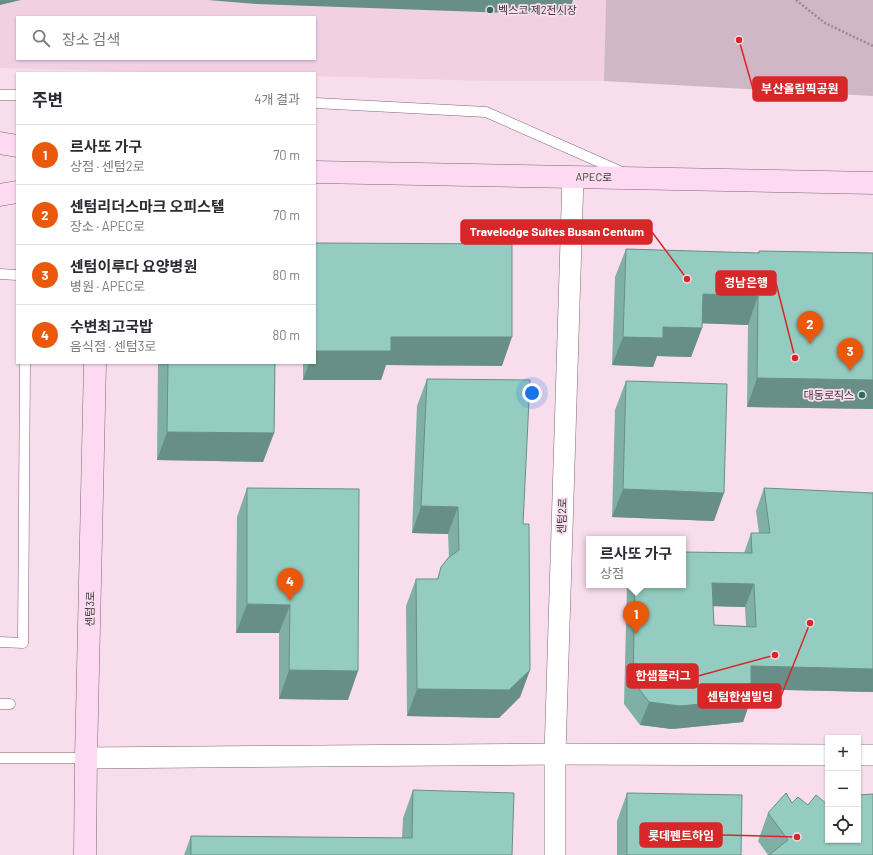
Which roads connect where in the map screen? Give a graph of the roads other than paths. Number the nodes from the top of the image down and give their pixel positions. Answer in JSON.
{"nodes":[{"id":1,"x":0,"y":95,"type":"edge"},
{"id":2,"x":16,"y":95,"type":"edge"},
{"id":3,"x":316,"y":103,"type":"edge"},
{"id":4,"x":0,"y":143,"type":"edge"},
{"id":5,"x":16,"y":146,"type":"edge"},
{"id":6,"x":316,"y":172,"type":"edge"},
{"id":7,"x":573,"y":177,"type":"junction"},
{"id":8,"x":635,"y":178,"type":"junction"},
{"id":9,"x":873,"y":182,"type":"edge"},
{"id":10,"x":16,"y":192,"type":"edge"},
{"id":11,"x":0,"y":195,"type":"edge"},
{"id":12,"x":0,"y":274,"type":"edge"},
{"id":13,"x":16,"y":275,"type":"edge"},
{"id":14,"x":25,"y":364,"type":"edge"},
{"id":15,"x":95,"y":364,"type":"edge"},
{"id":16,"x":0,"y":642,"type":"edge"},
{"id":17,"x":555,"y":754,"type":"junction"},
{"id":18,"x":825,"y":755,"type":"edge"},
{"id":19,"x":861,"y":755,"type":"edge"},
{"id":20,"x":873,"y":755,"type":"edge"},
{"id":21,"x":0,"y":758,"type":"edge"},
{"id":22,"x":86,"y":758,"type":"junction"},
{"id":23,"x":85,"y":855,"type":"edge"},
{"id":24,"x":555,"y":855,"type":"edge"}],
"edges":[{"from":1,"to":2,"type":"lane"},
{"from":3,"to":8,"type":"lane"},
{"from":4,"to":5,"type":"main road"},
{"from":6,"to":7,"type":"main road","name":"APEC로"},
{"from":7,"to":8,"type":"main road","name":"APEC로"},
{"from":7,"to":17,"type":"street","name":"센텀2로"},
{"from":8,"to":9,"type":"main road","name":"APEC로"},
{"from":10,"to":11,"type":"main road"},
{"from":12,"to":13,"type":"lane"},
{"from":14,"to":16,"type":"lane"},
{"from":15,"to":22,"type":"main road","name":"센텀3로"},
{"from":17,"to":18,"type":"street"},
{"from":17,"to":22,"type":"street"},
{"from":17,"to":24,"type":"street","name":"센텀2로"},
{"from":19,"to":20,"type":"street"},
{"from":21,"to":22,"type":"lane"},
{"from":22,"to":23,"type":"main road","name":"센텀3로"}]}
